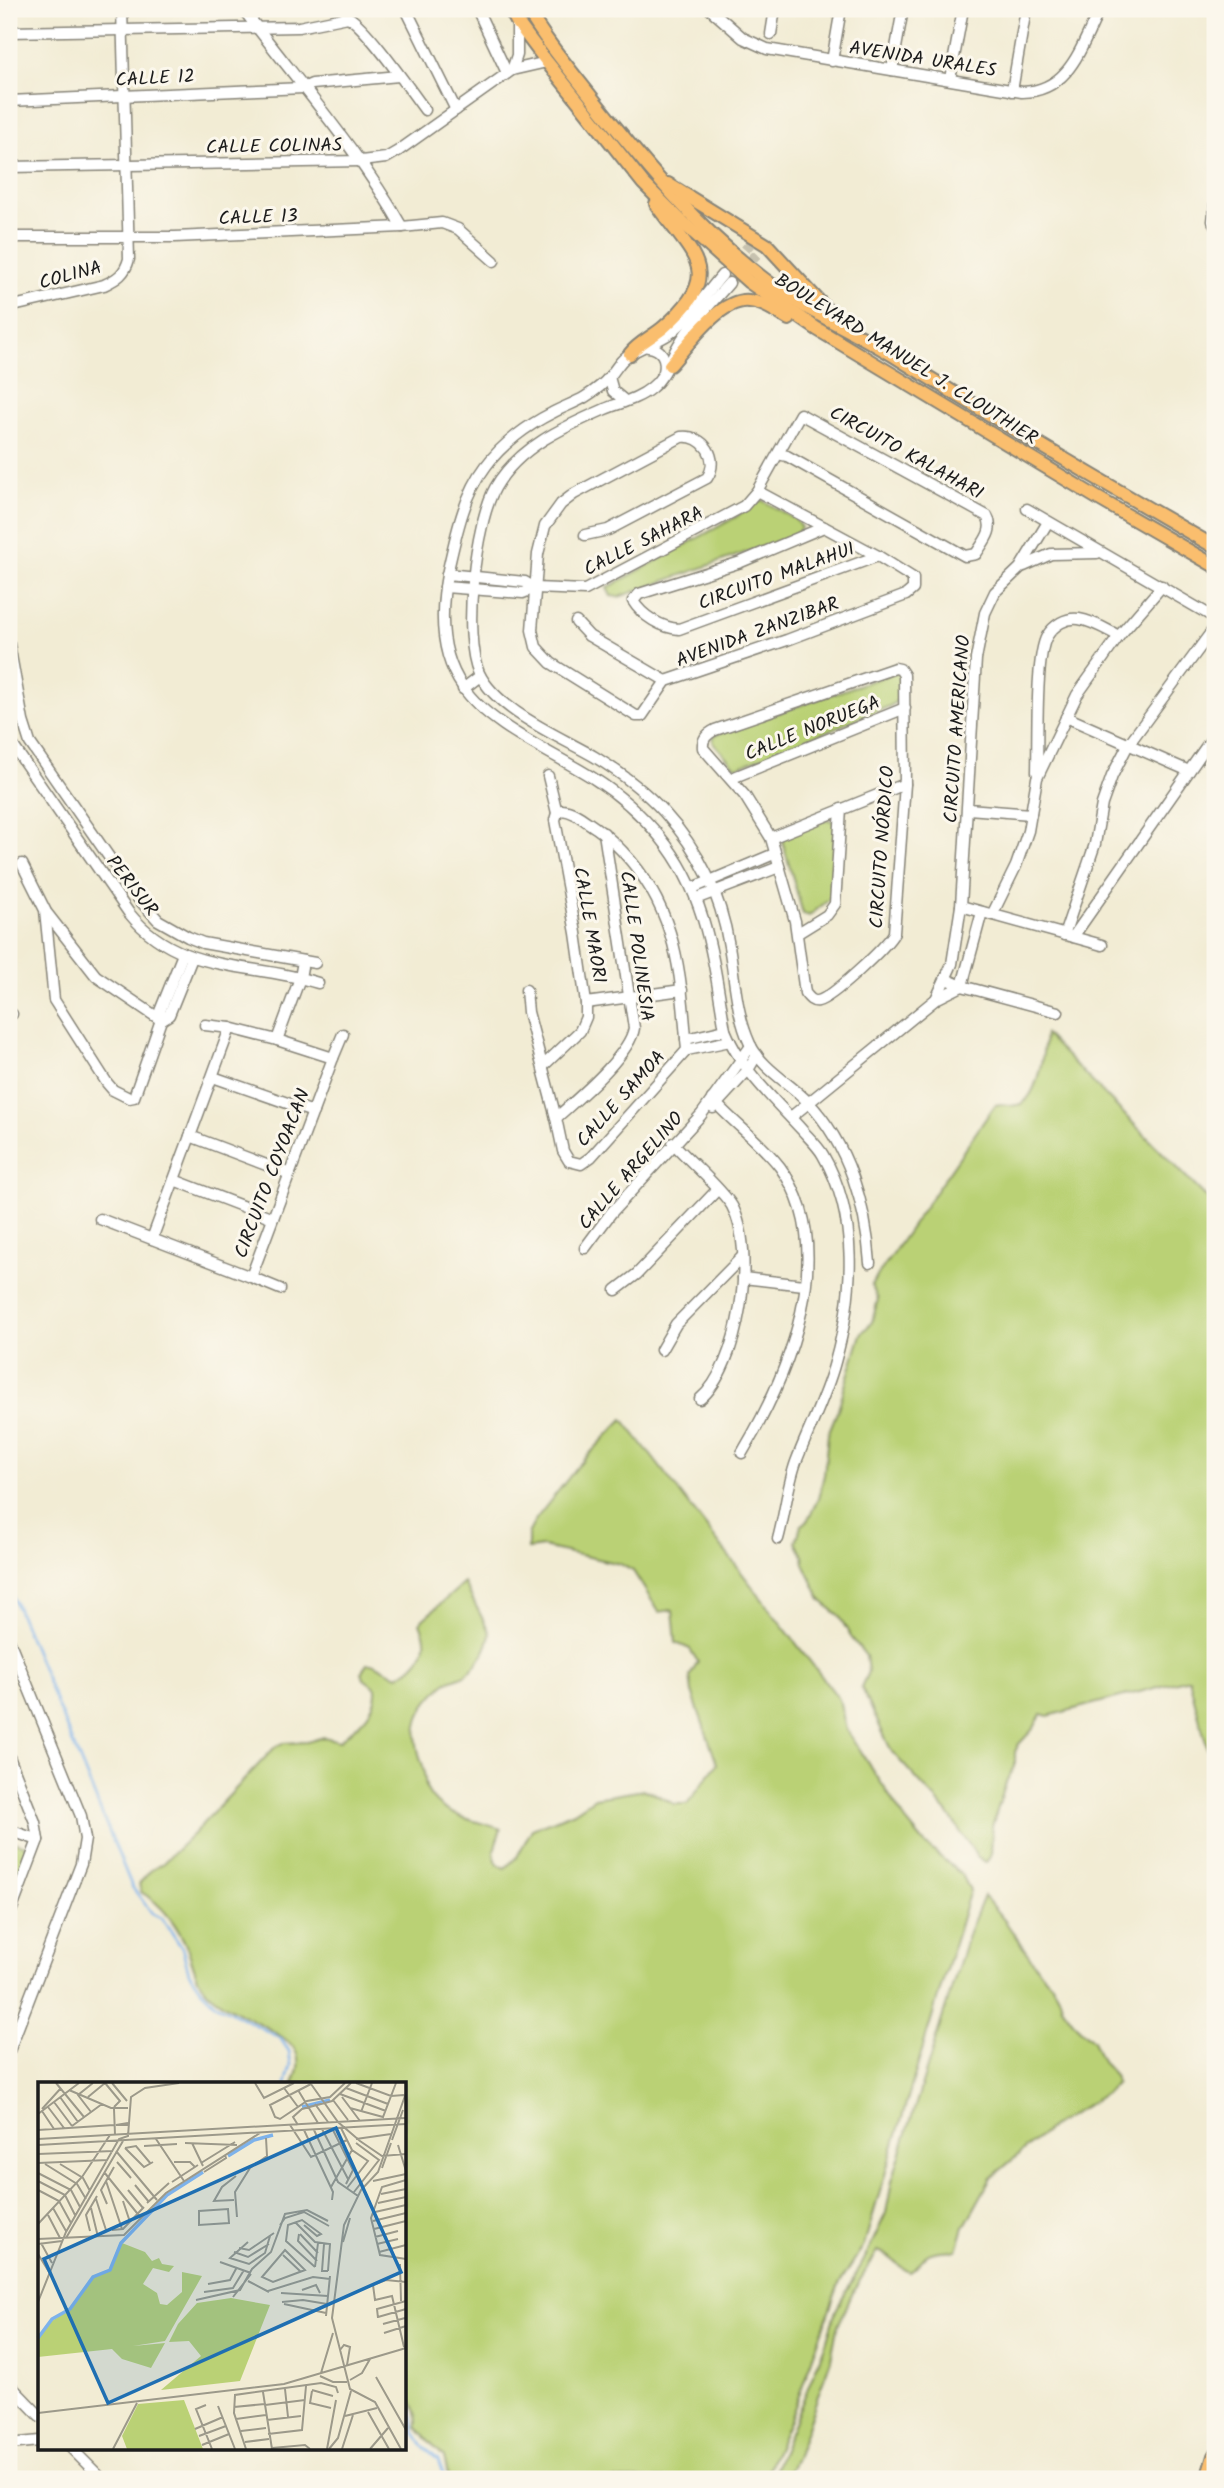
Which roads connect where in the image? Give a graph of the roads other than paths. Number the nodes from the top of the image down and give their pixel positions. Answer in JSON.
{"nodes":[{"id":1,"x":122,"y":9,"type":"edge"},
{"id":2,"x":243,"y":9,"type":"edge"},
{"id":3,"x":405,"y":9,"type":"edge"},
{"id":4,"x":477,"y":9,"type":"edge"},
{"id":5,"x":510,"y":9,"type":"edge"},
{"id":6,"x":527,"y":9,"type":"edge"},
{"id":7,"x":710,"y":9,"type":"edge"},
{"id":8,"x":841,"y":9,"type":"edge"},
{"id":9,"x":903,"y":9,"type":"edge"},
{"id":10,"x":962,"y":9,"type":"edge"},
{"id":11,"x":1026,"y":9,"type":"edge"},
{"id":12,"x":1083,"y":9,"type":"edge"},
{"id":13,"x":1099,"y":10,"type":"edge"},
{"id":14,"x":772,"y":11,"type":"edge"},
{"id":15,"x":517,"y":22,"type":"junction"},
{"id":16,"x":258,"y":28,"type":"junction"},
{"id":17,"x":123,"y":31,"type":"junction"},
{"id":18,"x":9,"y":32,"type":"edge"},
{"id":19,"x":771,"y":34,"type":"dead end"},
{"id":20,"x":832,"y":61,"type":"junction"},
{"id":21,"x":547,"y":62,"type":"junction"},
{"id":22,"x":892,"y":70,"type":"junction"},
{"id":23,"x":510,"y":71,"type":"junction"},
{"id":24,"x":399,"y":76,"type":"junction"},
{"id":25,"x":950,"y":79,"type":"junction"},
{"id":26,"x":303,"y":88,"type":"junction"},
{"id":27,"x":1012,"y":91,"type":"junction"},
{"id":28,"x":125,"y":96,"type":"junction"},
{"id":29,"x":9,"y":101,"type":"edge"},
{"id":30,"x":425,"y":110,"type":"dead end"},
{"id":31,"x":456,"y":110,"type":"junction"},
{"id":32,"x":361,"y":161,"type":"junction"},
{"id":33,"x":126,"y":166,"type":"junction"},
{"id":34,"x":9,"y":167,"type":"edge"},
{"id":35,"x":656,"y":177,"type":"junction"},
{"id":36,"x":643,"y":183,"type":"junction"},
{"id":37,"x":1215,"y":204,"type":"edge"},
{"id":38,"x":1215,"y":226,"type":"edge"},
{"id":39,"x":402,"y":228,"type":"junction"},
{"id":40,"x":9,"y":237,"type":"edge"},
{"id":41,"x":129,"y":237,"type":"junction"},
{"id":42,"x":494,"y":261,"type":"dead end"},
{"id":43,"x":9,"y":307,"type":"edge"},
{"id":44,"x":817,"y":328,"type":"junction"},
{"id":45,"x":845,"y":328,"type":"junction"},
{"id":46,"x":648,"y":347,"type":"junction"},
{"id":47,"x":630,"y":354,"type":"junction"},
{"id":48,"x":667,"y":369,"type":"junction"},
{"id":49,"x":609,"y":377,"type":"junction"},
{"id":50,"x":625,"y":401,"type":"junction"},
{"id":51,"x":778,"y":454,"type":"junction"},
{"id":52,"x":757,"y":491,"type":"junction"},
{"id":53,"x":1027,"y":509,"type":"dead end"},
{"id":54,"x":1048,"y":522,"type":"junction"},
{"id":55,"x":824,"y":527,"type":"junction"},
{"id":56,"x":585,"y":535,"type":"dead end"},
{"id":57,"x":1215,"y":547,"type":"edge"},
{"id":58,"x":1100,"y":553,"type":"junction"},
{"id":59,"x":877,"y":556,"type":"junction"},
{"id":60,"x":1215,"y":566,"type":"edge"},
{"id":61,"x":1020,"y":568,"type":"junction"},
{"id":62,"x":447,"y":574,"type":"junction"},
{"id":63,"x":475,"y":576,"type":"junction"},
{"id":64,"x":507,"y":580,"type":"junction"},
{"id":65,"x":1162,"y":586,"type":"junction"},
{"id":66,"x":445,"y":587,"type":"junction"},
{"id":67,"x":535,"y":588,"type":"junction"},
{"id":68,"x":473,"y":591,"type":"junction"},
{"id":69,"x":506,"y":592,"type":"junction"},
{"id":70,"x":1215,"y":618,"type":"edge"},
{"id":71,"x":576,"y":622,"type":"dead end"},
{"id":72,"x":1215,"y":627,"type":"edge"},
{"id":73,"x":1119,"y":636,"type":"junction"},
{"id":74,"x":9,"y":644,"type":"edge"},
{"id":75,"x":10,"y":658,"type":"edge"},
{"id":76,"x":480,"y":676,"type":"junction"},
{"id":77,"x":666,"y":681,"type":"junction"},
{"id":78,"x":463,"y":689,"type":"junction"},
{"id":79,"x":905,"y":708,"type":"junction"},
{"id":80,"x":1066,"y":717,"type":"junction"},
{"id":81,"x":1215,"y":734,"type":"edge"},
{"id":82,"x":9,"y":740,"type":"edge"},
{"id":83,"x":1128,"y":745,"type":"junction"},
{"id":84,"x":36,"y":752,"type":"junction"},
{"id":85,"x":22,"y":761,"type":"junction"},
{"id":86,"x":1189,"y":771,"type":"junction"},
{"id":87,"x":548,"y":776,"type":"dead end"},
{"id":88,"x":732,"y":778,"type":"junction"},
{"id":89,"x":1037,"y":778,"type":"junction"},
{"id":90,"x":905,"y":785,"type":"junction"},
{"id":91,"x":968,"y":808,"type":"junction"},
{"id":92,"x":841,"y":809,"type":"junction"},
{"id":93,"x":557,"y":813,"type":"junction"},
{"id":94,"x":1031,"y":814,"type":"junction"},
{"id":95,"x":604,"y":833,"type":"junction"},
{"id":96,"x":771,"y":838,"type":"junction"},
{"id":97,"x":774,"y":854,"type":"junction"},
{"id":98,"x":22,"y":864,"type":"dead end"},
{"id":99,"x":779,"y":867,"type":"junction"},
{"id":100,"x":713,"y":886,"type":"junction"},
{"id":101,"x":693,"y":888,"type":"junction"},
{"id":102,"x":698,"y":898,"type":"junction"},
{"id":103,"x":961,"y":906,"type":"junction"},
{"id":104,"x":46,"y":910,"type":"junction"},
{"id":105,"x":987,"y":914,"type":"junction"},
{"id":106,"x":798,"y":933,"type":"junction"},
{"id":107,"x":1068,"y":936,"type":"junction"},
{"id":108,"x":1102,"y":945,"type":"dead end"},
{"id":109,"x":187,"y":956,"type":"junction"},
{"id":110,"x":303,"y":961,"type":"junction"},
{"id":111,"x":316,"y":963,"type":"dead end"},
{"id":112,"x":300,"y":978,"type":"junction"},
{"id":113,"x":946,"y":979,"type":"junction"},
{"id":114,"x":318,"y":983,"type":"dead end"},
{"id":115,"x":962,"y":986,"type":"junction"},
{"id":116,"x":526,"y":990,"type":"dead end"},
{"id":117,"x":682,"y":990,"type":"junction"},
{"id":118,"x":629,"y":998,"type":"junction"},
{"id":119,"x":936,"y":999,"type":"junction"},
{"id":120,"x":586,"y":1003,"type":"junction"},
{"id":121,"x":1058,"y":1012,"type":"dead end"},
{"id":122,"x":161,"y":1020,"type":"junction"},
{"id":123,"x":205,"y":1025,"type":"dead end"},
{"id":124,"x":230,"y":1028,"type":"junction"},
{"id":125,"x":725,"y":1030,"type":"junction"},
{"id":126,"x":343,"y":1034,"type":"dead end"},
{"id":127,"x":277,"y":1040,"type":"junction"},
{"id":128,"x":730,"y":1041,"type":"junction"},
{"id":129,"x":686,"y":1045,"type":"junction"},
{"id":130,"x":754,"y":1051,"type":"junction"},
{"id":131,"x":333,"y":1058,"type":"junction"},
{"id":132,"x":543,"y":1066,"type":"junction"},
{"id":133,"x":745,"y":1066,"type":"junction"},
{"id":134,"x":213,"y":1077,"type":"junction"},
{"id":135,"x":714,"y":1102,"type":"junction"},
{"id":136,"x":810,"y":1104,"type":"junction"},
{"id":137,"x":313,"y":1112,"type":"junction"},
{"id":138,"x":791,"y":1117,"type":"junction"},
{"id":139,"x":556,"y":1118,"type":"junction"},
{"id":140,"x":190,"y":1136,"type":"junction"},
{"id":141,"x":673,"y":1143,"type":"junction"},
{"id":142,"x":290,"y":1174,"type":"junction"},
{"id":143,"x":174,"y":1180,"type":"junction"},
{"id":144,"x":717,"y":1190,"type":"junction"},
{"id":145,"x":273,"y":1218,"type":"junction"},
{"id":146,"x":100,"y":1219,"type":"dead end"},
{"id":147,"x":152,"y":1239,"type":"junction"},
{"id":148,"x":585,"y":1248,"type":"dead end"},
{"id":149,"x":743,"y":1256,"type":"junction"},
{"id":150,"x":870,"y":1263,"type":"dead end"},
{"id":151,"x":251,"y":1277,"type":"junction"},
{"id":152,"x":743,"y":1278,"type":"junction"},
{"id":153,"x":804,"y":1285,"type":"junction"},
{"id":154,"x":280,"y":1289,"type":"dead end"},
{"id":155,"x":617,"y":1290,"type":"dead end"},
{"id":156,"x":661,"y":1350,"type":"dead end"},
{"id":157,"x":700,"y":1399,"type":"dead end"},
{"id":158,"x":742,"y":1453,"type":"dead end"},
{"id":159,"x":778,"y":1539,"type":"dead end"},
{"id":160,"x":9,"y":1640,"type":"edge"},
{"id":161,"x":13,"y":1660,"type":"edge"},
{"id":162,"x":21,"y":1669,"type":"junction"},
{"id":163,"x":9,"y":1674,"type":"edge"},
{"id":164,"x":9,"y":1760,"type":"edge"},
{"id":165,"x":9,"y":1830,"type":"edge"},
{"id":166,"x":38,"y":1840,"type":"junction"},
{"id":167,"x":13,"y":1896,"type":"edge"},
{"id":168,"x":10,"y":1914,"type":"edge"},
{"id":169,"x":12,"y":2035,"type":"edge"},
{"id":170,"x":9,"y":2051,"type":"edge"},
{"id":171,"x":9,"y":2384,"type":"edge"},
{"id":172,"x":38,"y":2414,"type":"edge"},
{"id":173,"x":38,"y":2441,"type":"edge"},
{"id":174,"x":9,"y":2444,"type":"edge"},
{"id":175,"x":73,"y":2450,"type":"edge"},
{"id":176,"x":1215,"y":2456,"type":"edge"},
{"id":177,"x":102,"y":2479,"type":"edge"},
{"id":178,"x":1208,"y":2479,"type":"edge"}],
"edges":[{"from":1,"to":17,"type":"street"},
{"from":2,"to":16,"type":"street"},
{"from":3,"to":31,"type":"street"},
{"from":4,"to":23,"type":"street"},
{"from":5,"to":15,"type":"main road","name":"BOULEVARD MANUEL J. CLOUTHIER"},
{"from":6,"to":35,"type":"main road","name":"BOULEVARD MANUEL J. CLOUTHIER"},
{"from":7,"to":20,"type":"street","name":"AVENIDA URALES"},
{"from":8,"to":20,"type":"street"},
{"from":9,"to":22,"type":"street"},
{"from":10,"to":25,"type":"street"},
{"from":11,"to":27,"type":"street"},
{"from":12,"to":13,"type":"street"},
{"from":13,"to":27,"type":"street","name":"AVENIDA URALES"},
{"from":14,"to":19,"type":"street"},
{"from":15,"to":21,"type":"main road","name":"BOULEVARD MANUEL J. CLOUTHIER"},
{"from":15,"to":23,"type":"street"},
{"from":16,"to":17,"type":"street"},
{"from":16,"to":24,"type":"street"},
{"from":16,"to":26,"type":"street"},
{"from":17,"to":18,"type":"street"},
{"from":17,"to":28,"type":"street"},
{"from":20,"to":22,"type":"street","name":"AVENIDA URALES"},
{"from":21,"to":23,"type":"street","name":"CALLE COLINAS"},
{"from":21,"to":36,"type":"main road","name":"BOULEVARD MANUEL J. CLOUTHIER"},
{"from":22,"to":25,"type":"street","name":"AVENIDA URALES"},
{"from":23,"to":31,"type":"street","name":"CALLE COLINAS"},
{"from":24,"to":26,"type":"street","name":"CALLE 12"},
{"from":24,"to":30,"type":"street"},
{"from":25,"to":27,"type":"street","name":"AVENIDA URALES"},
{"from":26,"to":28,"type":"street","name":"CALLE 12"},
{"from":26,"to":32,"type":"street"},
{"from":28,"to":29,"type":"street","name":"CALLE 12"},
{"from":28,"to":33,"type":"street"},
{"from":31,"to":32,"type":"street","name":"CALLE COLINAS"},
{"from":32,"to":33,"type":"street","name":"CALLE COLINAS"},
{"from":32,"to":39,"type":"street"},
{"from":33,"to":34,"type":"street","name":"CALLE COLINAS"},
{"from":33,"to":41,"type":"street"},
{"from":35,"to":45,"type":"main road"},
{"from":35,"to":45,"type":"main road","name":"BOULEVARD MANUEL J. CLOUTHIER"},
{"from":36,"to":44,"type":"main road","name":"BOULEVARD MANUEL J. CLOUTHIER"},
{"from":36,"to":47,"type":"main road"},
{"from":37,"to":38,"type":"street"},
{"from":39,"to":41,"type":"street","name":"CALLE 13"},
{"from":39,"to":42,"type":"street","name":"CALLE 13"},
{"from":40,"to":41,"type":"street","name":"CALLE 13"},
{"from":41,"to":43,"type":"street","name":"COLINA"},
{"from":44,"to":48,"type":"main road"},
{"from":44,"to":60,"type":"main road","name":"BOULEVARD MANUEL J. CLOUTHIER"},
{"from":45,"to":57,"type":"main road","name":"BOULEVARD MANUEL J. CLOUTHIER"},
{"from":46,"to":47,"type":"street"},
{"from":46,"to":48,"type":"street"},
{"from":46,"to":48,"type":"street"},
{"from":47,"to":49,"type":"street"},
{"from":48,"to":50,"type":"street"},
{"from":49,"to":50,"type":"street"},
{"from":49,"to":62,"type":"street"},
{"from":50,"to":63,"type":"street"},
{"from":51,"to":51,"type":"street","name":"CIRCUITO KALAHARI"},
{"from":51,"to":52,"type":"street","name":"CIRCUITO KALAHARI"},
{"from":52,"to":55,"type":"street"},
{"from":52,"to":67,"type":"street","name":"CALLE SAHARA"},
{"from":53,"to":54,"type":"street","name":"CIRCUITO AMERICANO"},
{"from":54,"to":58,"type":"street","name":"CIRCUITO AMERICANO"},
{"from":54,"to":61,"type":"street","name":"CIRCUITO AMERICANO"},
{"from":55,"to":59,"type":"street"},
{"from":55,"to":59,"type":"street","name":"CIRCUITO MALAHUI"},
{"from":56,"to":67,"type":"street"},
{"from":58,"to":61,"type":"street","name":"CIRCUITO AMERICANO"},
{"from":58,"to":65,"type":"street","name":"CIRCUITO AMERICANO"},
{"from":59,"to":77,"type":"street","name":"AVENIDA ZANZIBAR"},
{"from":61,"to":91,"type":"street","name":"CIRCUITO AMERICANO"},
{"from":62,"to":63,"type":"street"},
{"from":62,"to":66,"type":"street"},
{"from":63,"to":64,"type":"street"},
{"from":63,"to":68,"type":"street"},
{"from":64,"to":67,"type":"street"},
{"from":64,"to":69,"type":"street"},
{"from":65,"to":70,"type":"street","name":"CIRCUITO AMERICANO"},
{"from":65,"to":73,"type":"street"},
{"from":66,"to":68,"type":"street"},
{"from":66,"to":78,"type":"street"},
{"from":67,"to":69,"type":"street"},
{"from":67,"to":77,"type":"street","name":"AVENIDA ZANZIBAR"},
{"from":68,"to":69,"type":"street"},
{"from":68,"to":76,"type":"street"},
{"from":71,"to":77,"type":"street"},
{"from":72,"to":83,"type":"street"},
{"from":73,"to":80,"type":"street"},
{"from":73,"to":89,"type":"street"},
{"from":74,"to":75,"type":"street","name":"PERISUR"},
{"from":75,"to":84,"type":"street","name":"PERISUR"},
{"from":76,"to":78,"type":"street"},
{"from":76,"to":100,"type":"street"},
{"from":78,"to":101,"type":"street"},
{"from":79,"to":88,"type":"street","name":"CALLE NORUEGA"},
{"from":79,"to":88,"type":"street","name":"CIRCUITO NÓRDICO"},
{"from":79,"to":90,"type":"street","name":"CIRCUITO NÓRDICO"},
{"from":80,"to":83,"type":"street"},
{"from":80,"to":89,"type":"street"},
{"from":81,"to":86,"type":"street"},
{"from":82,"to":85,"type":"street","name":"PERISUR"},
{"from":83,"to":86,"type":"street"},
{"from":83,"to":107,"type":"street"},
{"from":84,"to":85,"type":"street"},
{"from":84,"to":110,"type":"street","name":"PERISUR"},
{"from":85,"to":109,"type":"street","name":"PERISUR"},
{"from":86,"to":107,"type":"street"},
{"from":87,"to":93,"type":"street","name":"CALLE MAORI"},
{"from":88,"to":96,"type":"street","name":"CIRCUITO NÓRDICO"},
{"from":89,"to":94,"type":"street"},
{"from":90,"to":92,"type":"street"},
{"from":90,"to":106,"type":"street","name":"CIRCUITO NÓRDICO"},
{"from":91,"to":94,"type":"street"},
{"from":91,"to":103,"type":"street","name":"CIRCUITO AMERICANO"},
{"from":92,"to":96,"type":"street"},
{"from":92,"to":106,"type":"street"},
{"from":93,"to":95,"type":"street","name":"CALLE SAMOA"},
{"from":93,"to":120,"type":"street","name":"CALLE MAORI"},
{"from":94,"to":105,"type":"street"},
{"from":95,"to":117,"type":"street","name":"CALLE SAMOA"},
{"from":95,"to":118,"type":"street","name":"CALLE POLINESIA"},
{"from":96,"to":97,"type":"street","name":"CIRCUITO NÓRDICO"},
{"from":97,"to":99,"type":"street","name":"CIRCUITO NÓRDICO"},
{"from":97,"to":100,"type":"street"},
{"from":98,"to":104,"type":"street"},
{"from":99,"to":100,"type":"street"},
{"from":99,"to":106,"type":"street","name":"CIRCUITO NÓRDICO"},
{"from":100,"to":101,"type":"street"},
{"from":100,"to":102,"type":"street"},
{"from":100,"to":130,"type":"street"},
{"from":101,"to":102,"type":"street"},
{"from":102,"to":125,"type":"street"},
{"from":103,"to":105,"type":"street"},
{"from":103,"to":113,"type":"street","name":"CIRCUITO AMERICANO"},
{"from":104,"to":122,"type":"street"},
{"from":104,"to":122,"type":"street"},
{"from":105,"to":107,"type":"street"},
{"from":105,"to":115,"type":"street"},
{"from":107,"to":108,"type":"street"},
{"from":109,"to":112,"type":"street","name":"PERISUR"},
{"from":109,"to":122,"type":"street"},
{"from":110,"to":111,"type":"street","name":"PERISUR"},
{"from":110,"to":112,"type":"street"},
{"from":112,"to":114,"type":"street","name":"PERISUR"},
{"from":112,"to":127,"type":"street"},
{"from":113,"to":115,"type":"street"},
{"from":113,"to":119,"type":"street","name":"CIRCUITO AMERICANO"},
{"from":115,"to":119,"type":"street"},
{"from":115,"to":121,"type":"street"},
{"from":116,"to":132,"type":"street"},
{"from":117,"to":118,"type":"street"},
{"from":117,"to":129,"type":"street","name":"CALLE SAMOA"},
{"from":118,"to":120,"type":"street"},
{"from":118,"to":139,"type":"street","name":"CALLE POLINESIA"},
{"from":119,"to":136,"type":"street"},
{"from":120,"to":132,"type":"street","name":"CALLE MAORI"},
{"from":123,"to":124,"type":"street"},
{"from":124,"to":127,"type":"street"},
{"from":124,"to":134,"type":"street"},
{"from":125,"to":128,"type":"street"},
{"from":125,"to":129,"type":"street"},
{"from":126,"to":131,"type":"street","name":"CIRCUITO COYOACAN"},
{"from":127,"to":131,"type":"street"},
{"from":128,"to":129,"type":"street"},
{"from":128,"to":133,"type":"street"},
{"from":129,"to":139,"type":"street","name":"CALLE SAMOA"},
{"from":130,"to":133,"type":"street","name":"CALLE ARGELINO"},
{"from":130,"to":136,"type":"street"},
{"from":131,"to":137,"type":"street","name":"CIRCUITO COYOACAN"},
{"from":132,"to":139,"type":"street"},
{"from":133,"to":135,"type":"street","name":"CALLE ARGELINO"},
{"from":133,"to":138,"type":"street"},
{"from":134,"to":137,"type":"street"},
{"from":134,"to":140,"type":"street"},
{"from":135,"to":141,"type":"street","name":"CALLE ARGELINO"},
{"from":135,"to":153,"type":"street"},
{"from":136,"to":138,"type":"street"},
{"from":136,"to":150,"type":"street"},
{"from":137,"to":142,"type":"street","name":"CIRCUITO COYOACAN"},
{"from":138,"to":159,"type":"street"},
{"from":140,"to":142,"type":"street"},
{"from":140,"to":143,"type":"street"},
{"from":141,"to":144,"type":"street"},
{"from":141,"to":148,"type":"street","name":"CALLE ARGELINO"},
{"from":142,"to":145,"type":"street","name":"CIRCUITO COYOACAN"},
{"from":143,"to":145,"type":"street"},
{"from":143,"to":147,"type":"street"},
{"from":144,"to":149,"type":"street"},
{"from":144,"to":155,"type":"street"},
{"from":145,"to":151,"type":"street","name":"CIRCUITO COYOACAN"},
{"from":146,"to":147,"type":"street","name":"CIRCUITO COYOACAN"},
{"from":147,"to":151,"type":"street","name":"CIRCUITO COYOACAN"},
{"from":149,"to":152,"type":"street"},
{"from":149,"to":156,"type":"street"},
{"from":151,"to":154,"type":"street"},
{"from":152,"to":153,"type":"street"},
{"from":152,"to":157,"type":"street"},
{"from":153,"to":158,"type":"street"},
{"from":160,"to":161,"type":"street"},
{"from":161,"to":162,"type":"street"},
{"from":162,"to":163,"type":"street"},
{"from":162,"to":169,"type":"street"},
{"from":164,"to":166,"type":"street"},
{"from":165,"to":166,"type":"street"},
{"from":166,"to":167,"type":"street"},
{"from":167,"to":168,"type":"street"},
{"from":169,"to":170,"type":"street"},
{"from":171,"to":172,"type":"street"},
{"from":173,"to":174,"type":"street"},
{"from":175,"to":177,"type":"street"},
{"from":176,"to":178,"type":"highway"}]}
